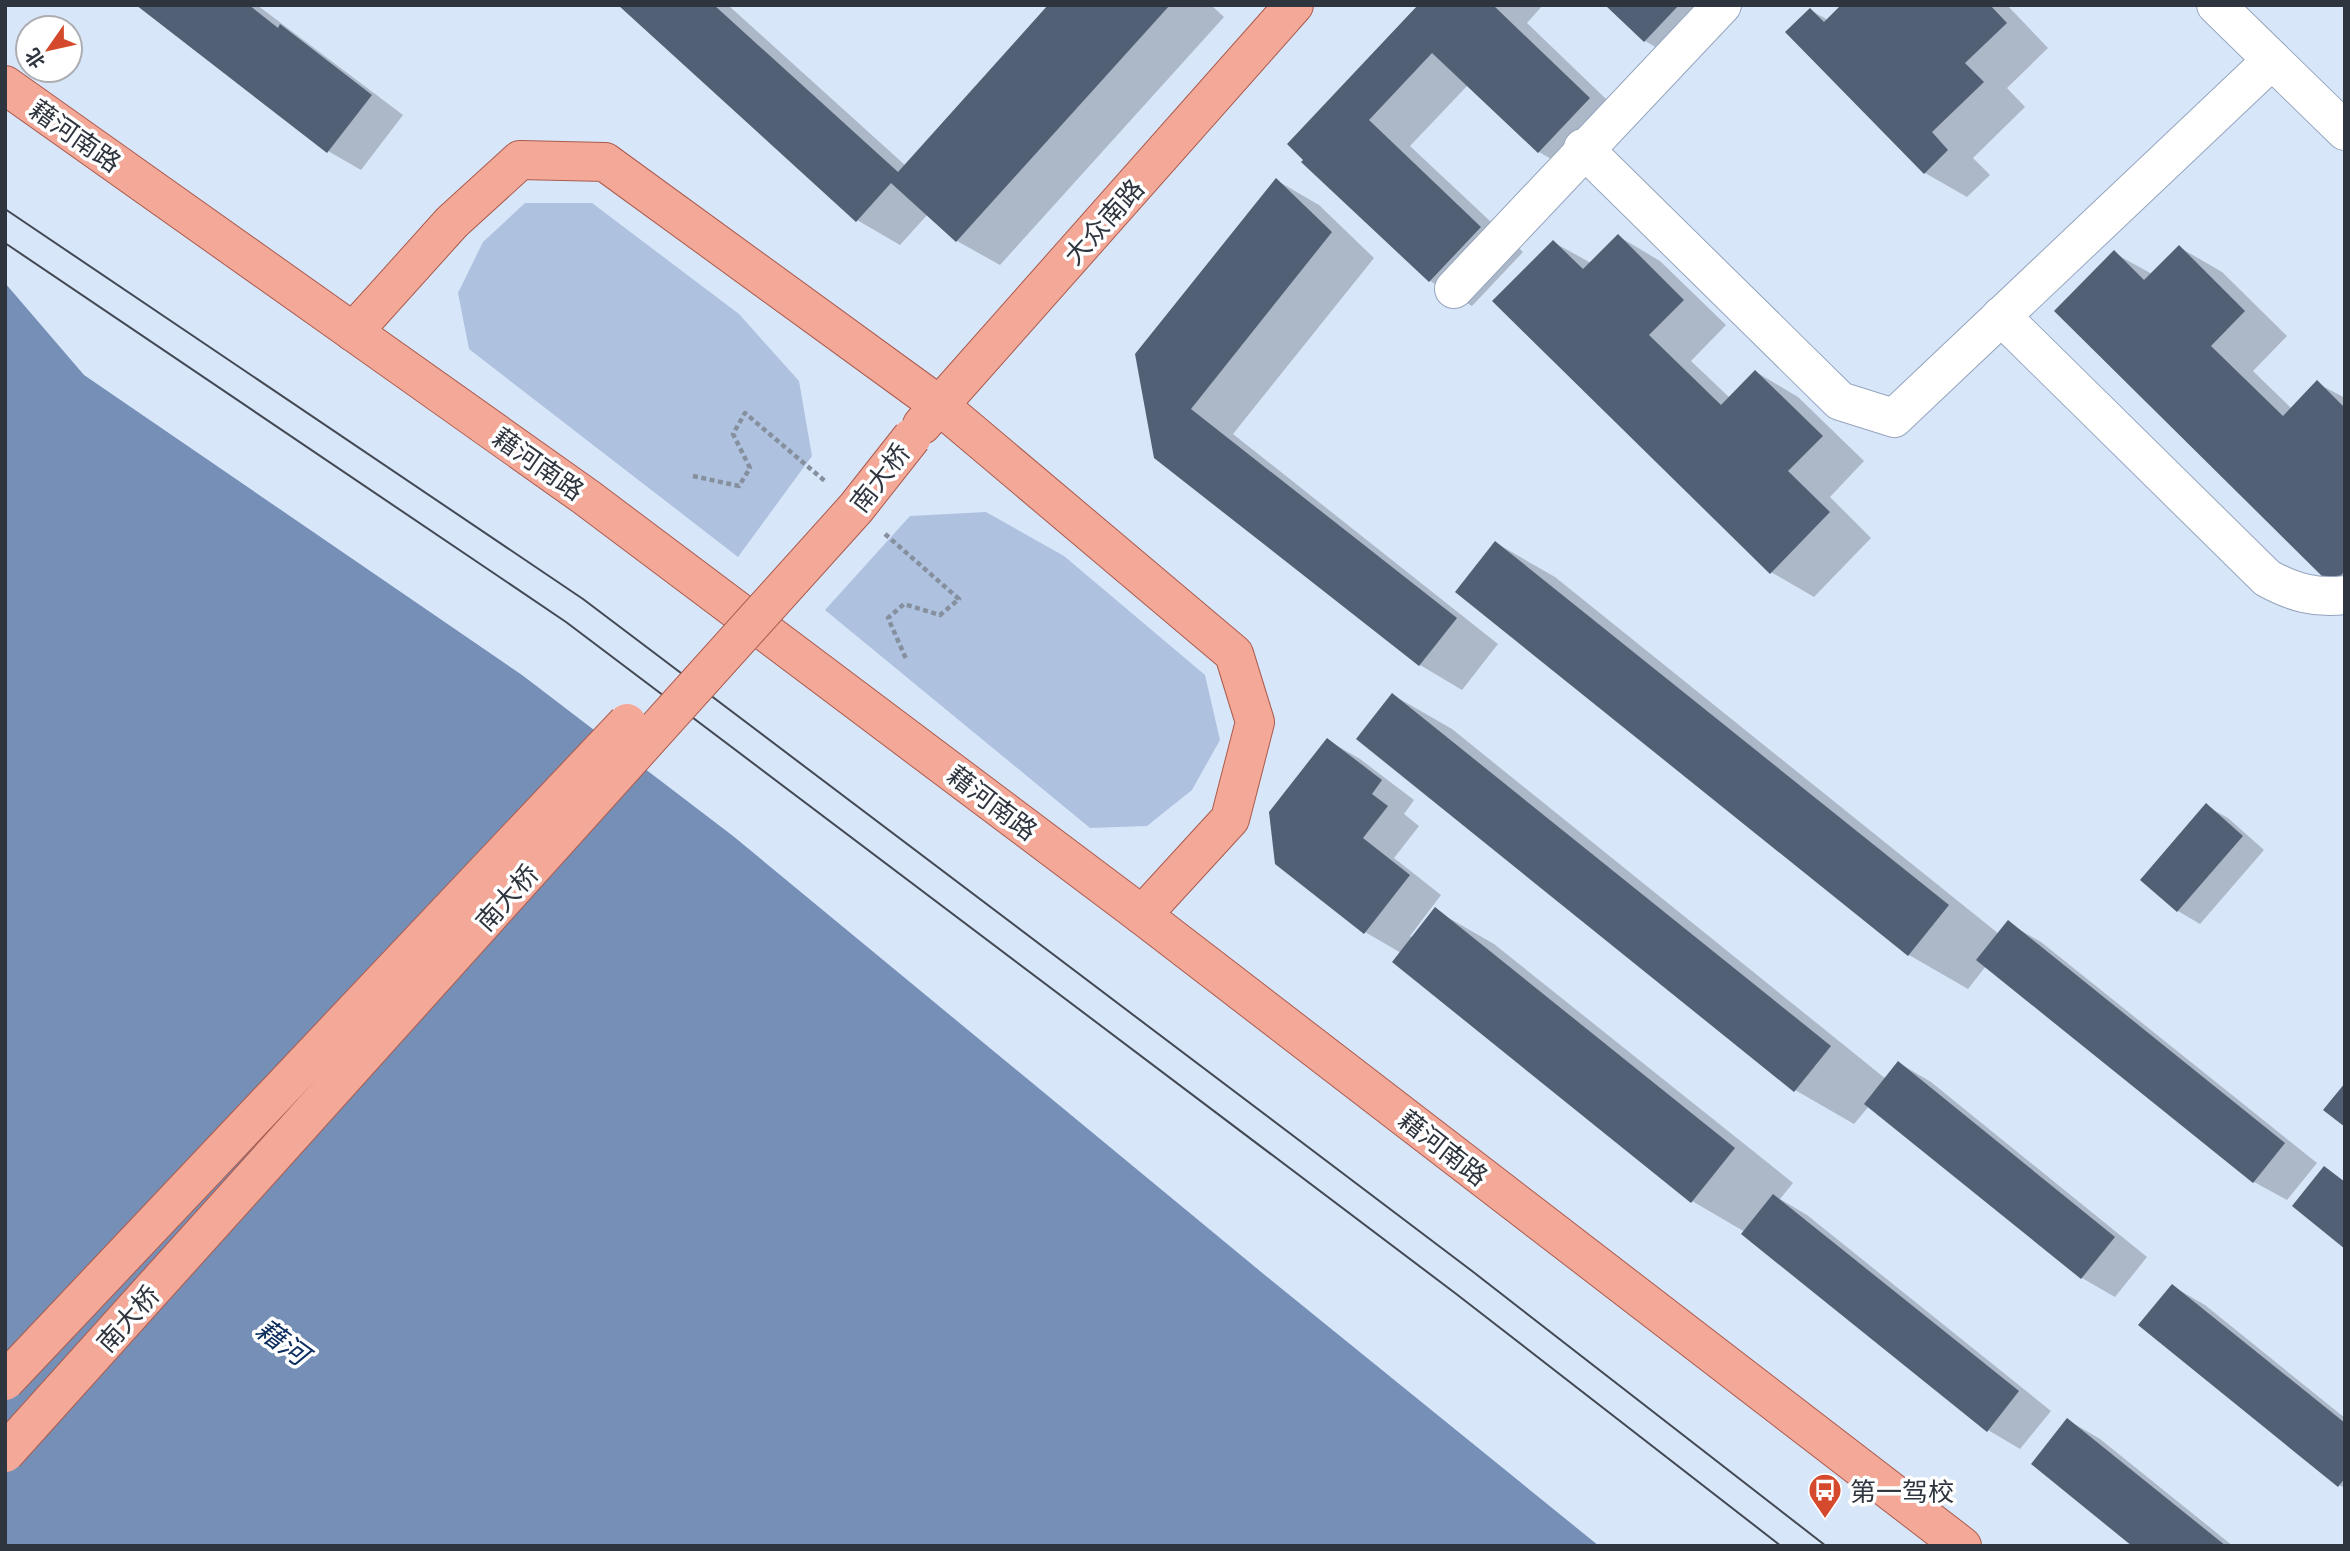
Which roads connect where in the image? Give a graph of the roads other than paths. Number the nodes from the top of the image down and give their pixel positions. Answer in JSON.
{"nodes":[{"id":1,"x":1294,"y":5,"type":"edge"},
{"id":2,"x":1722,"y":5,"type":"edge"},
{"id":3,"x":2216,"y":5,"type":"edge"},
{"id":4,"x":2272,"y":60,"type":"junction"},
{"id":5,"x":5,"y":85,"type":"edge"},
{"id":6,"x":2345,"y":131,"type":"edge"},
{"id":7,"x":1584,"y":150,"type":"junction"},
{"id":8,"x":1454,"y":289,"type":"dead end"},
{"id":9,"x":2001,"y":316,"type":"junction"},
{"id":10,"x":354,"y":332,"type":"junction"},
{"id":11,"x":939,"y":405,"type":"junction"},
{"id":12,"x":912,"y":437,"type":"joint"},
{"id":13,"x":849,"y":502,"type":"junction"},
{"id":14,"x":2345,"y":595,"type":"edge"},
{"id":15,"x":1142,"y":915,"type":"junction"},
{"id":16,"x":5,"y":1381,"type":"edge"},
{"id":17,"x":5,"y":1453,"type":"edge"},
{"id":18,"x":1962,"y":1546,"type":"edge"}],
"edges":[{"from":1,"to":11,"type":"main road","name":"大众南路"},
{"from":2,"to":7,"type":"lane"},
{"from":3,"to":4,"type":"lane"},
{"from":4,"to":6,"type":"lane"},
{"from":4,"to":9,"type":"lane"},
{"from":5,"to":10,"type":"main road","name":"藉河南路"},
{"from":7,"to":8,"type":"lane"},
{"from":7,"to":9,"type":"lane"},
{"from":9,"to":14,"type":"lane"},
{"from":10,"to":11,"type":"main road"},
{"from":10,"to":15,"type":"main road","name":"藉河南路"},
{"from":11,"to":12,"type":"main road","name":"大众南路"},
{"from":11,"to":15,"type":"main road"},
{"from":12,"to":13,"type":"main road","name":"南大桥","bridge":true},
{"from":13,"to":16,"type":"main road","name":"南大桥","bridge":true},
{"from":13,"to":17,"type":"main road","name":"南大桥","bridge":true},
{"from":15,"to":18,"type":"main road","name":"藉河南路"}]}
